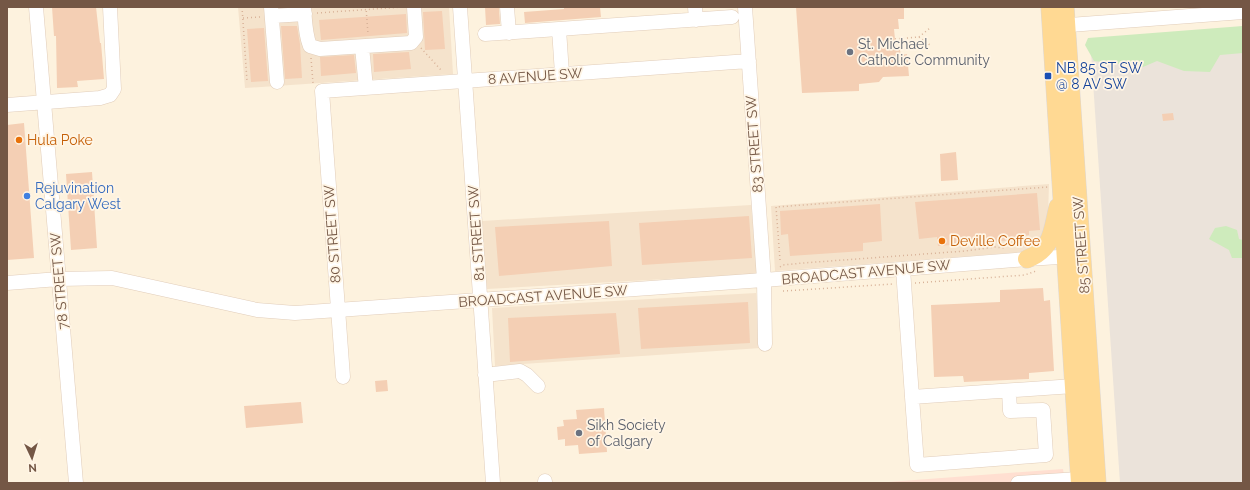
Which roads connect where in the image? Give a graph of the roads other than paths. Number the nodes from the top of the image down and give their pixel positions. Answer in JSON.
{"nodes":[{"id":1,"x":36,"y":7,"type":"edge"},
{"id":2,"x":110,"y":7,"type":"edge"},
{"id":3,"x":414,"y":7,"type":"edge"},
{"id":4,"x":460,"y":7,"type":"edge"},
{"id":5,"x":507,"y":7,"type":"edge"},
{"id":6,"x":745,"y":7,"type":"edge"},
{"id":7,"x":1050,"y":7,"type":"edge"},
{"id":8,"x":1065,"y":7,"type":"edge"},
{"id":9,"x":305,"y":10,"type":"edge"},
{"id":10,"x":1207,"y":11,"type":"edge"},
{"id":11,"x":271,"y":12,"type":"edge"},
{"id":12,"x":1243,"y":12,"type":"edge"},
{"id":13,"x":696,"y":13,"type":"edge"},
{"id":14,"x":732,"y":17,"type":"dead end"},
{"id":15,"x":1059,"y":26,"type":"junction"},
{"id":16,"x":559,"y":29,"type":"junction"},
{"id":17,"x":509,"y":33,"type":"junction"},
{"id":18,"x":485,"y":34,"type":"dead end"},
{"id":19,"x":362,"y":47,"type":"junction"},
{"id":20,"x":749,"y":61,"type":"junction"},
{"id":21,"x":562,"y":74,"type":"junction"},
{"id":22,"x":465,"y":81,"type":"junction"},
{"id":23,"x":277,"y":82,"type":"dead end"},
{"id":24,"x":317,"y":87,"type":"joint"},
{"id":25,"x":366,"y":88,"type":"junction"},
{"id":26,"x":44,"y":102,"type":"junction"},
{"id":27,"x":7,"y":105,"type":"edge"},
{"id":28,"x":1057,"y":189,"type":"junction"},
{"id":29,"x":1074,"y":257,"type":"junction"},
{"id":30,"x":1027,"y":259,"type":"junction"},
{"id":31,"x":903,"y":269,"type":"junction"},
{"id":32,"x":59,"y":280,"type":"junction"},
{"id":33,"x":764,"y":280,"type":"junction"},
{"id":34,"x":7,"y":283,"type":"edge"},
{"id":35,"x":480,"y":300,"type":"junction"},
{"id":36,"x":338,"y":311,"type":"junction"},
{"id":37,"x":765,"y":344,"type":"dead end"},
{"id":38,"x":485,"y":374,"type":"junction"},
{"id":39,"x":343,"y":377,"type":"dead end"},
{"id":40,"x":538,"y":386,"type":"dead end"},
{"id":41,"x":1074,"y":386,"type":"junction"},
{"id":42,"x":1009,"y":391,"type":"junction"},
{"id":43,"x":912,"y":397,"type":"junction"},
{"id":44,"x":1079,"y":481,"type":"edge"},
{"id":45,"x":76,"y":483,"type":"edge"},
{"id":46,"x":493,"y":483,"type":"edge"},
{"id":47,"x":1019,"y":483,"type":"edge"},
{"id":48,"x":1097,"y":483,"type":"edge"}],
"edges":[{"from":1,"to":26,"type":"street","name":"78 STREET SW"},
{"from":2,"to":26,"type":"street"},
{"from":3,"to":19,"type":"street"},
{"from":4,"to":22,"type":"street","name":"81 STREET SW"},
{"from":5,"to":17,"type":"street"},
{"from":6,"to":20,"type":"street","name":"83 STREET SW"},
{"from":7,"to":15,"type":"main road","name":"85 STREET SW"},
{"from":8,"to":15,"type":"main road","name":"85 STREET SW"},
{"from":9,"to":11,"type":"street"},
{"from":9,"to":19,"type":"street"},
{"from":10,"to":12,"type":"street"},
{"from":10,"to":15,"type":"street"},
{"from":11,"to":23,"type":"street"},
{"from":13,"to":14,"type":"street"},
{"from":13,"to":16,"type":"street"},
{"from":15,"to":28,"type":"main road","name":"85 STREET SW"},
{"from":15,"to":29,"type":"main road","name":"85 STREET SW"},
{"from":16,"to":17,"type":"street"},
{"from":16,"to":21,"type":"street"},
{"from":17,"to":18,"type":"street"},
{"from":19,"to":25,"type":"street"},
{"from":20,"to":21,"type":"street","name":"8 AVENUE SW"},
{"from":20,"to":33,"type":"street","name":"83 STREET SW"},
{"from":21,"to":22,"type":"street","name":"8 AVENUE SW"},
{"from":22,"to":25,"type":"street","name":"8 AVENUE SW"},
{"from":22,"to":35,"type":"street","name":"81 STREET SW"},
{"from":24,"to":25,"type":"street","name":"8 AVENUE SW"},
{"from":24,"to":36,"type":"street","name":"80 STREET SW"},
{"from":26,"to":27,"type":"street"},
{"from":26,"to":32,"type":"street","name":"78 STREET SW"},
{"from":28,"to":29,"type":"main road","name":"85 STREET SW"},
{"from":28,"to":30,"type":"main road"},
{"from":29,"to":30,"type":"street","name":"BROADCAST AVENUE SW"},
{"from":29,"to":41,"type":"main road","name":"85 STREET SW"},
{"from":29,"to":48,"type":"main road","name":"85 STREET SW"},
{"from":30,"to":31,"type":"street","name":"BROADCAST AVENUE SW"},
{"from":31,"to":33,"type":"street","name":"BROADCAST AVENUE SW"},
{"from":31,"to":43,"type":"street"},
{"from":32,"to":34,"type":"street","name":"BROADCAST AVENUE SW"},
{"from":32,"to":36,"type":"street","name":"BROADCAST AVENUE SW"},
{"from":32,"to":45,"type":"street","name":"78 STREET SW"},
{"from":33,"to":35,"type":"street","name":"BROADCAST AVENUE SW"},
{"from":33,"to":37,"type":"street","name":"83 STREET SW"},
{"from":35,"to":36,"type":"street","name":"BROADCAST AVENUE SW"},
{"from":35,"to":38,"type":"street","name":"81 STREET SW"},
{"from":36,"to":39,"type":"street","name":"80 STREET SW"},
{"from":38,"to":40,"type":"street"},
{"from":38,"to":46,"type":"street","name":"81 STREET SW"},
{"from":41,"to":42,"type":"street"},
{"from":41,"to":44,"type":"main road","name":"85 STREET SW"},
{"from":42,"to":43,"type":"street"},
{"from":42,"to":43,"type":"street"},
{"from":44,"to":47,"type":"street"}]}
